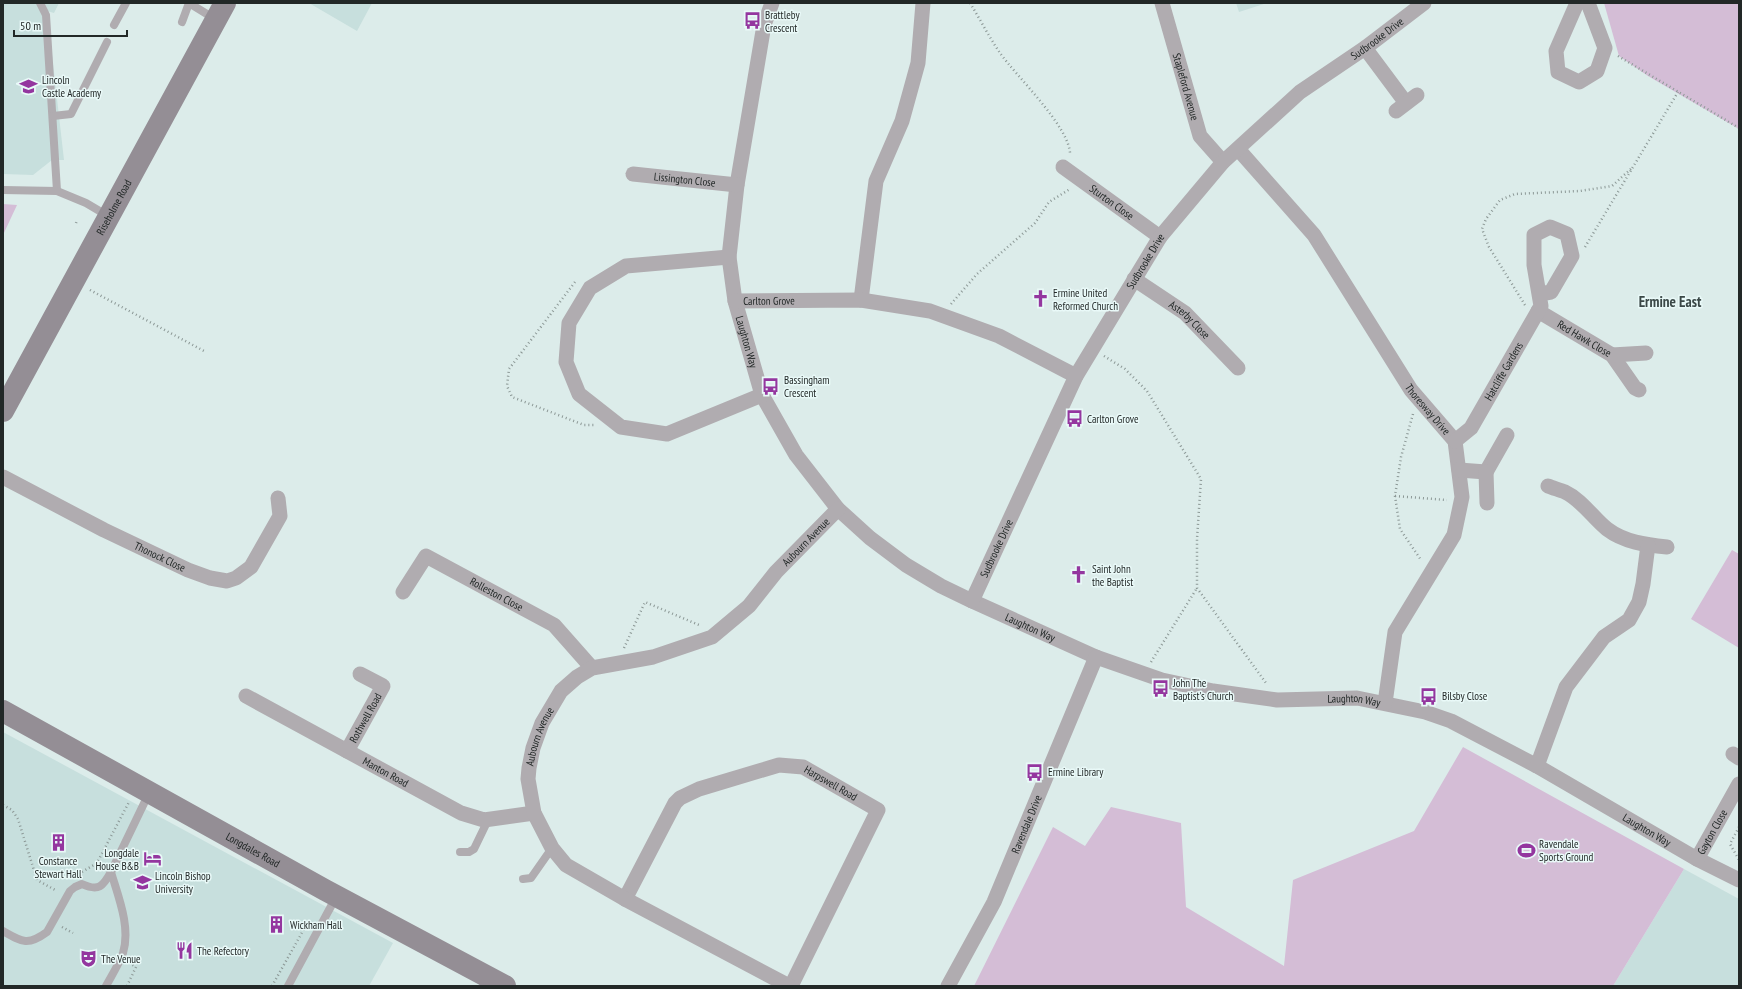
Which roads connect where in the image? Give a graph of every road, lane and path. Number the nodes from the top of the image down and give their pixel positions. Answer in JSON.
{"nodes":[{"id":1,"x":40,"y":3,"type":"edge"},
{"id":2,"x":126,"y":3,"type":"edge"},
{"id":3,"x":189,"y":3,"type":"edge"},
{"id":4,"x":772,"y":3,"type":"edge"},
{"id":5,"x":923,"y":3,"type":"edge"},
{"id":6,"x":970,"y":3,"type":"edge"},
{"id":7,"x":1162,"y":3,"type":"edge"},
{"id":8,"x":1424,"y":3,"type":"edge"},
{"id":9,"x":1577,"y":3,"type":"edge"},
{"id":10,"x":1588,"y":3,"type":"edge"},
{"id":11,"x":221,"y":11,"type":"edge"},
{"id":12,"x":182,"y":22,"type":"dead end"},
{"id":13,"x":114,"y":25,"type":"dead end"},
{"id":14,"x":107,"y":42,"type":"dead end"},
{"id":15,"x":1365,"y":48,"type":"junction"},
{"id":16,"x":1606,"y":48,"type":"junction"},
{"id":17,"x":1678,"y":92,"type":"junction"},
{"id":18,"x":1406,"y":103,"type":"dead end"},
{"id":19,"x":53,"y":116,"type":"junction"},
{"id":20,"x":1739,"y":128,"type":"edge"},
{"id":21,"x":1238,"y":149,"type":"junction"},
{"id":22,"x":1223,"y":162,"type":"junction"},
{"id":23,"x":1066,"y":170,"type":"joint"},
{"id":24,"x":633,"y":174,"type":"dead end"},
{"id":25,"x":1082,"y":181,"type":"junction"},
{"id":26,"x":737,"y":185,"type":"junction"},
{"id":27,"x":3,"y":190,"type":"edge"},
{"id":28,"x":57,"y":191,"type":"junction"},
{"id":29,"x":109,"y":217,"type":"junction"},
{"id":30,"x":1160,"y":237,"type":"junction"},
{"id":31,"x":729,"y":256,"type":"junction"},
{"id":32,"x":1572,"y":256,"type":"junction"},
{"id":33,"x":1134,"y":279,"type":"junction"},
{"id":34,"x":74,"y":281,"type":"junction"},
{"id":35,"x":1540,"y":294,"type":"junction"},
{"id":36,"x":861,"y":300,"type":"junction"},
{"id":37,"x":735,"y":301,"type":"junction"},
{"id":38,"x":1538,"y":311,"type":"junction"},
{"id":39,"x":942,"y":316,"type":"junction"},
{"id":40,"x":1093,"y":349,"type":"junction"},
{"id":41,"x":204,"y":351,"type":"dead end"},
{"id":42,"x":1646,"y":353,"type":"dead end"},
{"id":43,"x":1612,"y":354,"type":"junction"},
{"id":44,"x":1238,"y":368,"type":"dead end"},
{"id":45,"x":1076,"y":376,"type":"junction"},
{"id":46,"x":1639,"y":390,"type":"dead end"},
{"id":47,"x":762,"y":394,"type":"junction"},
{"id":48,"x":1418,"y":398,"type":"junction"},
{"id":49,"x":3,"y":410,"type":"edge"},
{"id":50,"x":1507,"y":435,"type":"dead end"},
{"id":51,"x":1455,"y":442,"type":"junction"},
{"id":52,"x":1458,"y":470,"type":"junction"},
{"id":53,"x":1486,"y":472,"type":"junction"},
{"id":54,"x":3,"y":477,"type":"edge"},
{"id":55,"x":1548,"y":486,"type":"dead end"},
{"id":56,"x":1395,"y":496,"type":"junction"},
{"id":57,"x":278,"y":498,"type":"dead end"},
{"id":58,"x":1461,"y":501,"type":"junction"},
{"id":59,"x":1487,"y":503,"type":"dead end"},
{"id":60,"x":838,"y":508,"type":"junction"},
{"id":61,"x":1648,"y":545,"type":"junction"},
{"id":62,"x":1666,"y":547,"type":"dead end"},
{"id":63,"x":1430,"y":574,"type":"junction"},
{"id":64,"x":1197,"y":588,"type":"junction"},
{"id":65,"x":403,"y":592,"type":"dead end"},
{"id":66,"x":972,"y":601,"type":"junction"},
{"id":67,"x":700,"y":626,"type":"dead end"},
{"id":68,"x":1096,"y":657,"type":"junction"},
{"id":69,"x":618,"y":663,"type":"junction"},
{"id":70,"x":592,"y":668,"type":"junction"},
{"id":71,"x":360,"y":674,"type":"dead end"},
{"id":72,"x":1144,"y":674,"type":"junction"},
{"id":73,"x":246,"y":696,"type":"dead end"},
{"id":74,"x":1278,"y":700,"type":"junction"},
{"id":75,"x":1385,"y":703,"type":"junction"},
{"id":76,"x":3,"y":711,"type":"edge"},
{"id":77,"x":347,"y":751,"type":"junction"},
{"id":78,"x":1537,"y":766,"type":"junction"},
{"id":79,"x":1739,"y":784,"type":"edge"},
{"id":80,"x":144,"y":789,"type":"junction"},
{"id":81,"x":3,"y":805,"type":"edge"},
{"id":82,"x":534,"y":814,"type":"junction"},
{"id":83,"x":488,"y":820,"type":"junction"},
{"id":84,"x":1739,"y":827,"type":"edge"},
{"id":85,"x":552,"y":848,"type":"junction"},
{"id":86,"x":460,"y":852,"type":"dead end"},
{"id":87,"x":1696,"y":859,"type":"junction"},
{"id":88,"x":1739,"y":860,"type":"edge"},
{"id":89,"x":82,"y":872,"type":"dead end"},
{"id":90,"x":111,"y":872,"type":"junction"},
{"id":91,"x":523,"y":879,"type":"dead end"},
{"id":92,"x":1739,"y":880,"type":"edge"},
{"id":93,"x":337,"y":896,"type":"junction"},
{"id":94,"x":67,"y":897,"type":"junction"},
{"id":95,"x":625,"y":899,"type":"junction"},
{"id":96,"x":306,"y":924,"type":"dead end"},
{"id":97,"x":3,"y":931,"type":"edge"},
{"id":98,"x":120,"y":958,"type":"junction"},
{"id":99,"x":106,"y":986,"type":"edge"},
{"id":100,"x":127,"y":986,"type":"edge"},
{"id":101,"x":272,"y":986,"type":"edge"},
{"id":102,"x":288,"y":986,"type":"edge"},
{"id":103,"x":505,"y":986,"type":"edge"},
{"id":104,"x":790,"y":986,"type":"edge"},
{"id":105,"x":948,"y":986,"type":"edge"}],
"edges":[{"from":1,"to":19,"type":"lane"},
{"from":2,"to":13,"type":"lane"},
{"from":3,"to":11,"type":"lane"},
{"from":3,"to":12,"type":"lane"},
{"from":4,"to":26,"type":"street","name":"Laughton Way"},
{"from":5,"to":36,"type":"street"},
{"from":6,"to":23,"type":"path"},
{"from":7,"to":22,"type":"street","name":"Stapleford Avenue"},
{"from":8,"to":15,"type":"street","name":"Sudbrooke Drive"},
{"from":9,"to":16,"type":"street"},
{"from":10,"to":16,"type":"street"},
{"from":11,"to":29,"type":"main road","name":"Riseholme Road"},
{"from":14,"to":19,"type":"lane"},
{"from":15,"to":18,"type":"street"},
{"from":15,"to":21,"type":"street","name":"Sudbrooke Drive"},
{"from":16,"to":17,"type":"path"},
{"from":17,"to":20,"type":"path"},
{"from":17,"to":32,"type":"path"},
{"from":19,"to":28,"type":"lane"},
{"from":21,"to":22,"type":"street","name":"Sudbrooke Drive"},
{"from":21,"to":48,"type":"street","name":"Thoresway Drive"},
{"from":22,"to":30,"type":"street","name":"Sudbrooke Drive"},
{"from":23,"to":25,"type":"street","name":"Sturton Close"},
{"from":24,"to":26,"type":"street","name":"Lissington Close"},
{"from":25,"to":30,"type":"street","name":"Sturton Close"},
{"from":25,"to":39,"type":"path"},
{"from":26,"to":31,"type":"street","name":"Laughton Way"},
{"from":27,"to":28,"type":"lane"},
{"from":28,"to":29,"type":"lane"},
{"from":29,"to":34,"type":"main road","name":"Riseholme Road"},
{"from":30,"to":33,"type":"street","name":"Sudbrooke Drive"},
{"from":31,"to":37,"type":"street","name":"Laughton Way"},
{"from":31,"to":47,"type":"street"},
{"from":32,"to":35,"type":"street"},
{"from":32,"to":35,"type":"street","name":"Hatcliffe Gardens"},
{"from":33,"to":40,"type":"street","name":"Sudbrooke Drive"},
{"from":33,"to":44,"type":"street","name":"Asterby Close"},
{"from":34,"to":41,"type":"path"},
{"from":34,"to":49,"type":"main road","name":"Riseholme Road"},
{"from":35,"to":38,"type":"street","name":"Hatcliffe Gardens"},
{"from":36,"to":37,"type":"street","name":"Carlton Grove"},
{"from":36,"to":39,"type":"street","name":"Carlton Grove"},
{"from":37,"to":47,"type":"street","name":"Laughton Way"},
{"from":38,"to":43,"type":"street","name":"Red Hawk Close"},
{"from":38,"to":51,"type":"street","name":"Hatcliffe Gardens"},
{"from":39,"to":45,"type":"street","name":"Carlton Grove"},
{"from":40,"to":45,"type":"street","name":"Sudbrooke Drive"},
{"from":40,"to":64,"type":"path"},
{"from":42,"to":43,"type":"street"},
{"from":43,"to":46,"type":"street","name":"Red Hawk Close"},
{"from":45,"to":66,"type":"street","name":"Sudbrooke Drive"},
{"from":47,"to":60,"type":"street","name":"Laughton Way"},
{"from":48,"to":51,"type":"street","name":"Thoresway Drive"},
{"from":48,"to":56,"type":"path"},
{"from":50,"to":53,"type":"street"},
{"from":51,"to":52,"type":"street","name":"Thoresway Drive"},
{"from":52,"to":53,"type":"street"},
{"from":52,"to":58,"type":"street","name":"Thoresway Drive"},
{"from":53,"to":59,"type":"street"},
{"from":54,"to":57,"type":"street","name":"Thonock Close"},
{"from":55,"to":61,"type":"street"},
{"from":56,"to":58,"type":"path"},
{"from":56,"to":63,"type":"path"},
{"from":58,"to":63,"type":"street","name":"Thoresway Drive"},
{"from":60,"to":66,"type":"street","name":"Laughton Way"},
{"from":60,"to":69,"type":"street","name":"Aubourn Avenue"},
{"from":61,"to":62,"type":"street"},
{"from":61,"to":78,"type":"street"},
{"from":63,"to":75,"type":"street","name":"Thoresway Drive"},
{"from":64,"to":72,"type":"path"},
{"from":64,"to":74,"type":"path"},
{"from":65,"to":70,"type":"street","name":"Rolleston Close"},
{"from":66,"to":68,"type":"street","name":"Laughton Way"},
{"from":67,"to":69,"type":"path"},
{"from":68,"to":72,"type":"street","name":"Laughton Way"},
{"from":68,"to":105,"type":"street","name":"Ravendale Drive"},
{"from":69,"to":70,"type":"street","name":"Aubourn Avenue"},
{"from":70,"to":82,"type":"street","name":"Aubourn Avenue"},
{"from":71,"to":77,"type":"street","name":"Rothwell Road"},
{"from":72,"to":74,"type":"street","name":"Laughton Way"},
{"from":73,"to":77,"type":"street","name":"Manton Road"},
{"from":74,"to":75,"type":"street","name":"Laughton Way"},
{"from":75,"to":78,"type":"street","name":"Laughton Way"},
{"from":76,"to":80,"type":"main road","name":"Longdales Road"},
{"from":77,"to":83,"type":"street","name":"Manton Road"},
{"from":78,"to":87,"type":"street","name":"Laughton Way"},
{"from":79,"to":87,"type":"street","name":"Gayton Close"},
{"from":80,"to":89,"type":"path"},
{"from":80,"to":90,"type":"lane"},
{"from":80,"to":93,"type":"main road","name":"Longdales Road"},
{"from":81,"to":94,"type":"path"},
{"from":82,"to":83,"type":"street","name":"Manton Road"},
{"from":82,"to":85,"type":"street","name":"Aubourn Avenue"},
{"from":83,"to":86,"type":"lane"},
{"from":84,"to":88,"type":"path"},
{"from":85,"to":91,"type":"lane"},
{"from":85,"to":95,"type":"street","name":"Aubourn Avenue"},
{"from":87,"to":92,"type":"street","name":"Laughton Way"},
{"from":90,"to":94,"type":"lane"},
{"from":90,"to":98,"type":"lane"},
{"from":93,"to":102,"type":"lane"},
{"from":93,"to":103,"type":"main road","name":"Longdales Road"},
{"from":94,"to":97,"type":"lane"},
{"from":95,"to":104,"type":"street","name":"Aubourn Avenue"},
{"from":95,"to":104,"type":"street","name":"Harpswell Road"},
{"from":96,"to":101,"type":"path"},
{"from":98,"to":99,"type":"lane"},
{"from":98,"to":100,"type":"path"}]}
